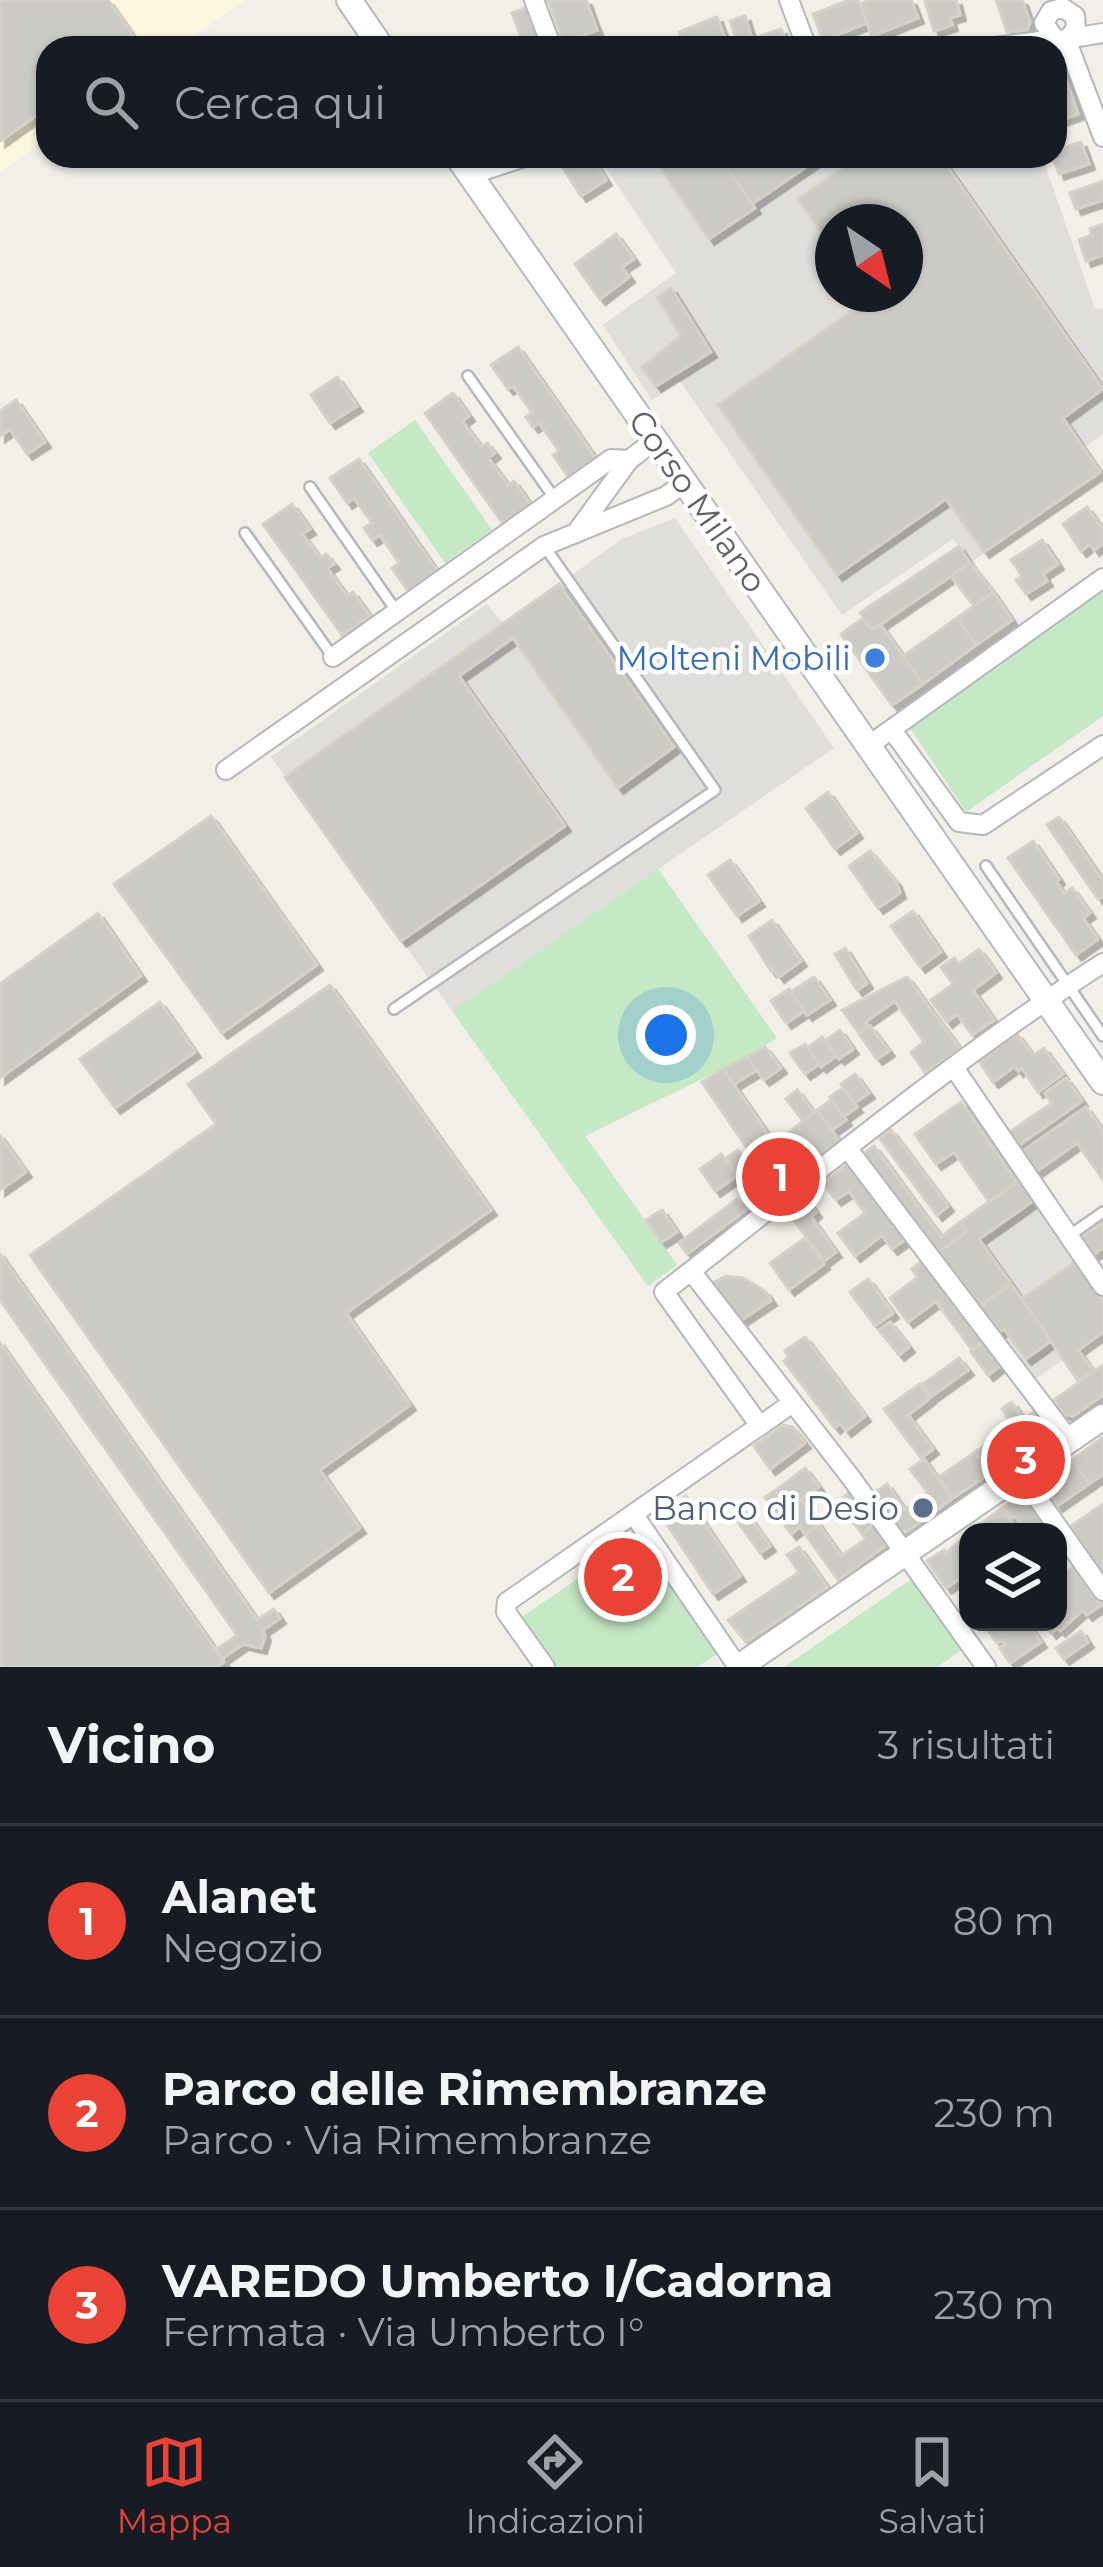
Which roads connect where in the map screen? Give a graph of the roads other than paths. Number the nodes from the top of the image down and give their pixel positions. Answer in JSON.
{"nodes":[{"id":1,"x":349,"y":0,"type":"edge"},
{"id":2,"x":534,"y":0,"type":"edge"},
{"id":3,"x":789,"y":0,"type":"edge"},
{"id":4,"x":1052,"y":8,"type":"edge"},
{"id":5,"x":1103,"y":24,"type":"edge"},
{"id":6,"x":1103,"y":33,"type":"edge"},
{"id":7,"x":374,"y":36,"type":"edge"},
{"id":8,"x":548,"y":36,"type":"edge"},
{"id":9,"x":802,"y":36,"type":"edge"},
{"id":10,"x":1057,"y":36,"type":"edge"},
{"id":11,"x":1067,"y":36,"type":"edge"},
{"id":12,"x":1067,"y":38,"type":"edge"},
{"id":13,"x":1067,"y":49,"type":"edge"},
{"id":14,"x":1103,"y":137,"type":"edge"},
{"id":15,"x":466,"y":168,"type":"edge"},
{"id":16,"x":468,"y":376,"type":"dead end"},
{"id":17,"x":655,"y":440,"type":"junction"},
{"id":18,"x":629,"y":460,"type":"junction"},
{"id":19,"x":685,"y":482,"type":"junction"},
{"id":20,"x":310,"y":487,"type":"dead end"},
{"id":21,"x":556,"y":499,"type":"junction"},
{"id":22,"x":245,"y":533,"type":"dead end"},
{"id":23,"x":576,"y":533,"type":"junction"},
{"id":24,"x":544,"y":546,"type":"junction"},
{"id":25,"x":1103,"y":578,"type":"edge"},
{"id":26,"x":397,"y":612,"type":"junction"},
{"id":27,"x":333,"y":657,"type":"joint"},
{"id":28,"x":892,"y":730,"type":"junction"},
{"id":29,"x":868,"y":746,"type":"junction"},
{"id":30,"x":1103,"y":746,"type":"edge"},
{"id":31,"x":226,"y":770,"type":"dead end"},
{"id":32,"x":986,"y":866,"type":"dead end"},
{"id":33,"x":1103,"y":963,"type":"edge"},
{"id":34,"x":1068,"y":985,"type":"junction"},
{"id":35,"x":1046,"y":1001,"type":"junction"},
{"id":36,"x":394,"y":1009,"type":"dead end"},
{"id":37,"x":1103,"y":1036,"type":"edge"},
{"id":38,"x":955,"y":1069,"type":"junction"},
{"id":39,"x":1103,"y":1082,"type":"edge"},
{"id":40,"x":848,"y":1148,"type":"junction"},
{"id":41,"x":1103,"y":1212,"type":"edge"},
{"id":42,"x":1069,"y":1236,"type":"junction"},
{"id":43,"x":691,"y":1271,"type":"junction"},
{"id":44,"x":1103,"y":1286,"type":"edge"},
{"id":45,"x":791,"y":1404,"type":"junction"},
{"id":46,"x":1103,"y":1417,"type":"edge"},
{"id":47,"x":760,"y":1426,"type":"junction"},
{"id":48,"x":1070,"y":1441,"type":"junction"},
{"id":49,"x":1021,"y":1474,"type":"junction"},
{"id":50,"x":634,"y":1515,"type":"junction"},
{"id":51,"x":906,"y":1552,"type":"junction"},
{"id":52,"x":1103,"y":1591,"type":"edge"},
{"id":53,"x":544,"y":1667,"type":"edge"},
{"id":54,"x":738,"y":1667,"type":"edge"},
{"id":55,"x":986,"y":1667,"type":"edge"}],
"edges":[{"from":1,"to":7,"type":"main road"},
{"from":2,"to":8,"type":"street"},
{"from":3,"to":9,"type":"street"},
{"from":4,"to":5,"type":"street"},
{"from":4,"to":10,"type":"street"},
{"from":4,"to":11,"type":"street"},
{"from":6,"to":12,"type":"street"},
{"from":13,"to":14,"type":"street"},
{"from":15,"to":17,"type":"main road","name":"Corso Milano"},
{"from":16,"to":21,"type":"lane"},
{"from":17,"to":18,"type":"street"},
{"from":17,"to":19,"type":"main road","name":"Corso Milano"},
{"from":18,"to":21,"type":"street"},
{"from":18,"to":23,"type":"street"},
{"from":19,"to":23,"type":"street"},
{"from":19,"to":29,"type":"main road","name":"Corso Milano"},
{"from":20,"to":26,"type":"lane"},
{"from":21,"to":26,"type":"street"},
{"from":22,"to":27,"type":"lane"},
{"from":23,"to":24,"type":"street"},
{"from":24,"to":31,"type":"street"},
{"from":24,"to":36,"type":"lane"},
{"from":25,"to":28,"type":"street"},
{"from":26,"to":27,"type":"street"},
{"from":28,"to":29,"type":"street"},
{"from":28,"to":30,"type":"street"},
{"from":29,"to":35,"type":"main road","name":"Corso Milano"},
{"from":32,"to":34,"type":"lane"},
{"from":33,"to":34,"type":"street"},
{"from":34,"to":35,"type":"street"},
{"from":34,"to":37,"type":"lane"},
{"from":35,"to":38,"type":"street"},
{"from":35,"to":39,"type":"main road","name":"Corso Milano"},
{"from":38,"to":40,"type":"street"},
{"from":38,"to":42,"type":"street"},
{"from":40,"to":43,"type":"street"},
{"from":40,"to":48,"type":"street"},
{"from":41,"to":42,"type":"lane"},
{"from":42,"to":44,"type":"street"},
{"from":43,"to":45,"type":"street"},
{"from":43,"to":47,"type":"street"},
{"from":45,"to":47,"type":"street"},
{"from":45,"to":51,"type":"street"},
{"from":46,"to":48,"type":"main road"},
{"from":47,"to":50,"type":"street"},
{"from":48,"to":49,"type":"main road"},
{"from":49,"to":51,"type":"main road"},
{"from":49,"to":52,"type":"street"},
{"from":50,"to":53,"type":"street"},
{"from":50,"to":54,"type":"street"},
{"from":51,"to":54,"type":"main road"},
{"from":51,"to":55,"type":"street"}]}
